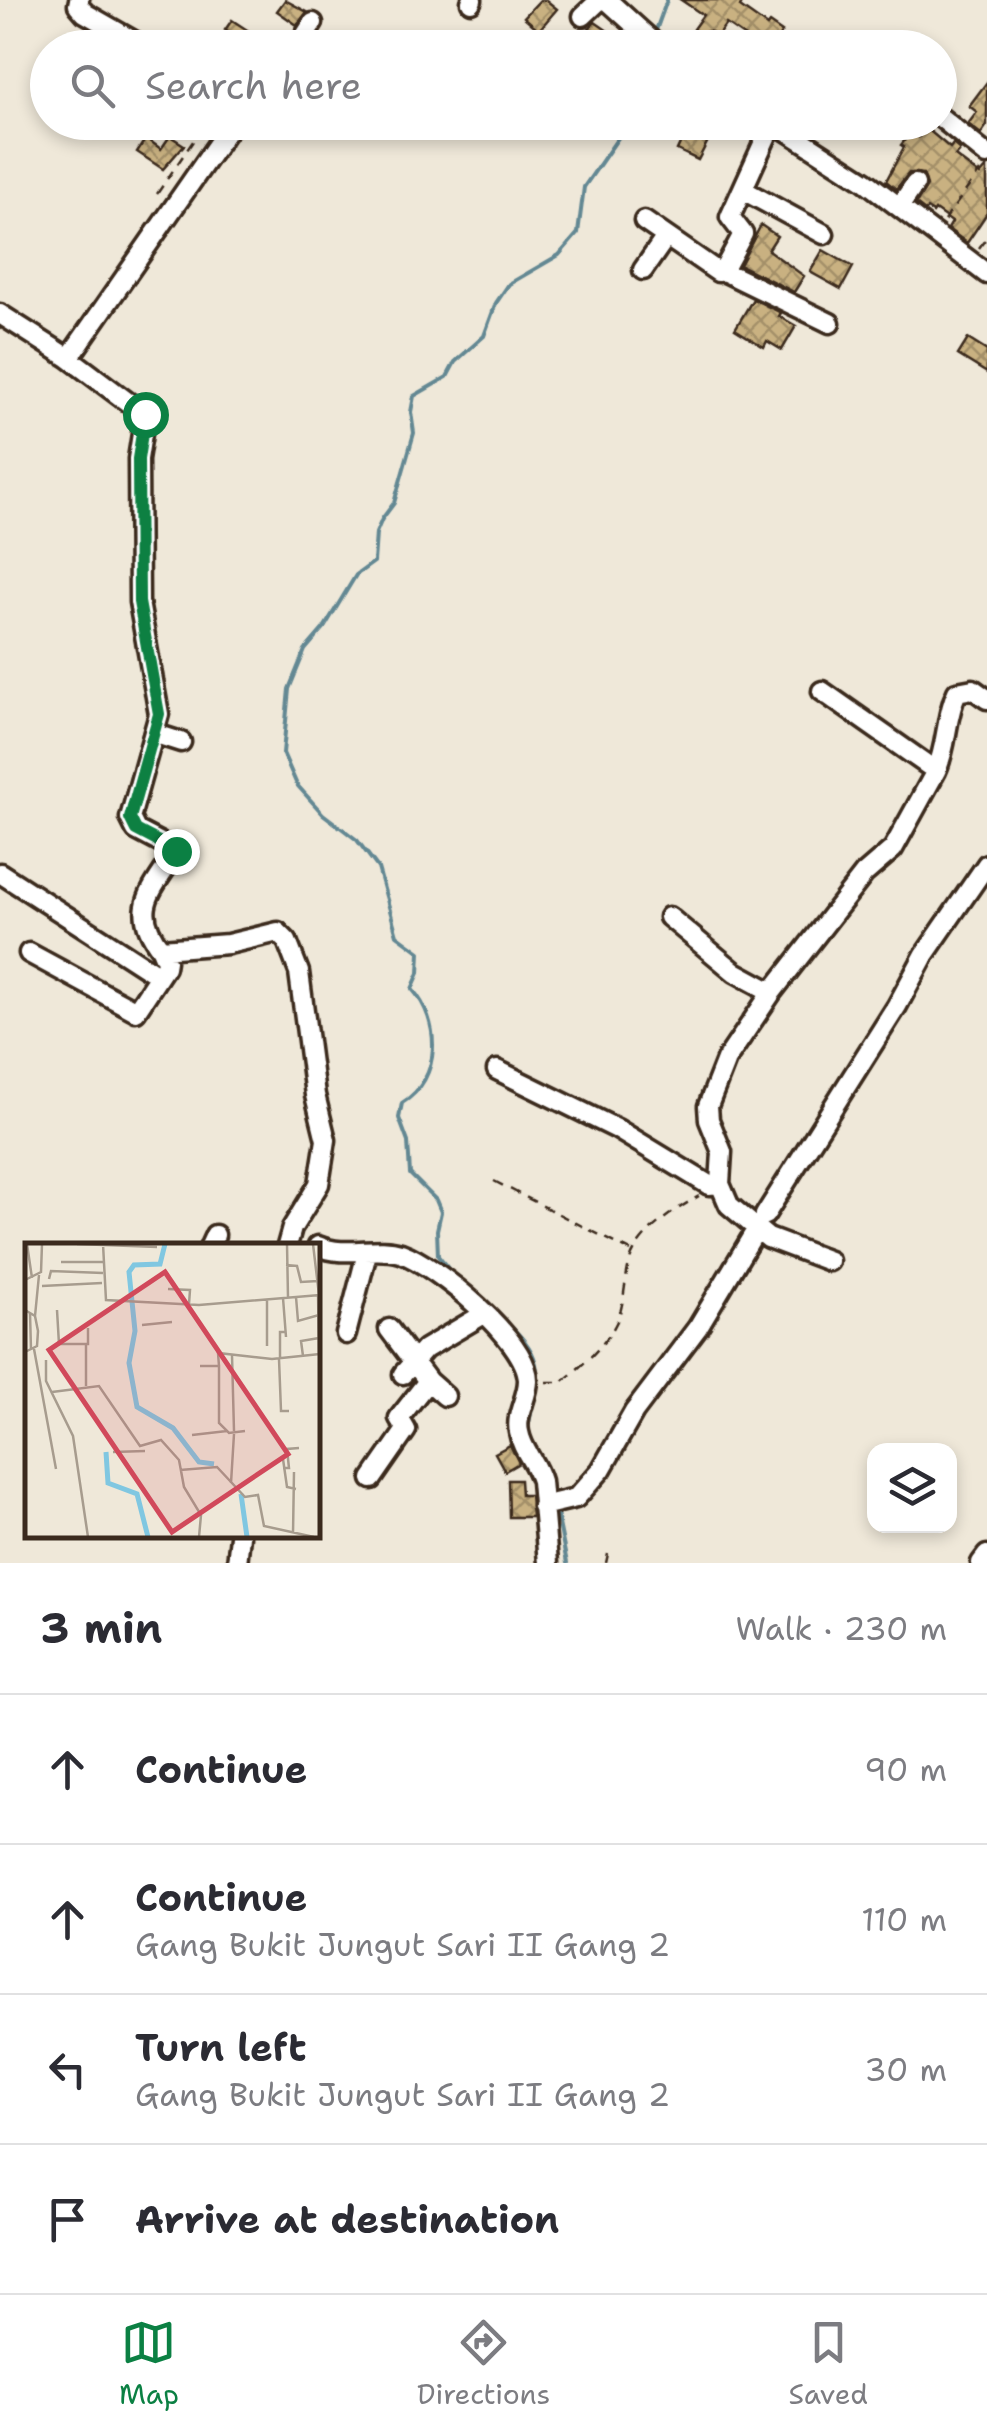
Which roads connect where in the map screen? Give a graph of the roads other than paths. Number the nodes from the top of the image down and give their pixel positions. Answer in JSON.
{"nodes":[{"id":1,"x":79,"y":0,"type":"edge"},
{"id":2,"x":604,"y":0,"type":"edge"},
{"id":3,"x":583,"y":16,"type":"dead end"},
{"id":4,"x":313,"y":23,"type":"dead end"},
{"id":5,"x":115,"y":30,"type":"edge"},
{"id":6,"x":309,"y":30,"type":"edge"},
{"id":7,"x":639,"y":30,"type":"edge"},
{"id":8,"x":957,"y":132,"type":"edge"},
{"id":9,"x":220,"y":140,"type":"edge"},
{"id":10,"x":764,"y":140,"type":"edge"},
{"id":11,"x":799,"y":140,"type":"edge"},
{"id":12,"x":987,"y":158,"type":"edge"},
{"id":13,"x":915,"y":184,"type":"dead end"},
{"id":14,"x":743,"y":190,"type":"junction"},
{"id":15,"x":900,"y":206,"type":"junction"},
{"id":16,"x":644,"y":221,"type":"dead end"},
{"id":17,"x":824,"y":234,"type":"dead end"},
{"id":18,"x":666,"y":236,"type":"junction"},
{"id":19,"x":643,"y":270,"type":"dead end"},
{"id":20,"x":723,"y":271,"type":"junction"},
{"id":21,"x":987,"y":274,"type":"edge"},
{"id":22,"x":0,"y":314,"type":"edge"},
{"id":23,"x":830,"y":323,"type":"dead end"},
{"id":24,"x":69,"y":358,"type":"junction"},
{"id":25,"x":822,"y":691,"type":"dead end"},
{"id":26,"x":987,"y":698,"type":"edge"},
{"id":27,"x":156,"y":734,"type":"junction"},
{"id":28,"x":180,"y":742,"type":"dead end"},
{"id":29,"x":936,"y":771,"type":"junction"},
{"id":30,"x":987,"y":864,"type":"edge"},
{"id":31,"x":0,"y":873,"type":"edge"},
{"id":32,"x":668,"y":917,"type":"dead end"},
{"id":33,"x":161,"y":949,"type":"junction"},
{"id":34,"x":28,"y":952,"type":"dead end"},
{"id":35,"x":159,"y":976,"type":"junction"},
{"id":36,"x":772,"y":992,"type":"junction"},
{"id":37,"x":497,"y":1070,"type":"dead end"},
{"id":38,"x":716,"y":1185,"type":"junction"},
{"id":39,"x":760,"y":1223,"type":"junction"},
{"id":40,"x":289,"y":1237,"type":"edge"},
{"id":41,"x":320,"y":1246,"type":"edge"},
{"id":42,"x":367,"y":1253,"type":"junction"},
{"id":43,"x":829,"y":1261,"type":"dead end"},
{"id":44,"x":484,"y":1314,"type":"junction"},
{"id":45,"x":389,"y":1329,"type":"dead end"},
{"id":46,"x":346,"y":1334,"type":"dead end"},
{"id":47,"x":408,"y":1367,"type":"junction"},
{"id":48,"x":428,"y":1380,"type":"junction"},
{"id":49,"x":444,"y":1396,"type":"dead end"},
{"id":50,"x":372,"y":1479,"type":"dead end"},
{"id":51,"x":549,"y":1505,"type":"junction"},
{"id":52,"x":240,"y":1538,"type":"edge"},
{"id":53,"x":987,"y":1556,"type":"edge"},
{"id":54,"x":237,"y":1563,"type":"edge"},
{"id":55,"x":548,"y":1563,"type":"edge"},
{"id":56,"x":982,"y":1563,"type":"edge"}],
"edges":[{"from":1,"to":5,"type":"street"},
{"from":2,"to":3,"type":"street"},
{"from":2,"to":7,"type":"street"},
{"from":4,"to":6,"type":"street"},
{"from":8,"to":12,"type":"street"},
{"from":9,"to":24,"type":"street"},
{"from":10,"to":14,"type":"street"},
{"from":11,"to":15,"type":"street"},
{"from":13,"to":15,"type":"street"},
{"from":14,"to":17,"type":"street"},
{"from":14,"to":20,"type":"street"},
{"from":15,"to":21,"type":"street"},
{"from":16,"to":18,"type":"street"},
{"from":18,"to":19,"type":"street"},
{"from":18,"to":20,"type":"street"},
{"from":20,"to":23,"type":"street"},
{"from":22,"to":24,"type":"street"},
{"from":24,"to":27,"type":"street"},
{"from":25,"to":29,"type":"street"},
{"from":26,"to":29,"type":"street"},
{"from":27,"to":28,"type":"street"},
{"from":27,"to":33,"type":"street"},
{"from":29,"to":36,"type":"street"},
{"from":30,"to":39,"type":"street"},
{"from":31,"to":35,"type":"street"},
{"from":32,"to":36,"type":"street"},
{"from":33,"to":35,"type":"street"},
{"from":33,"to":40,"type":"street"},
{"from":34,"to":35,"type":"street"},
{"from":36,"to":38,"type":"street"},
{"from":37,"to":38,"type":"street"},
{"from":38,"to":39,"type":"street"},
{"from":39,"to":43,"type":"street"},
{"from":39,"to":51,"type":"street"},
{"from":41,"to":42,"type":"street"},
{"from":42,"to":44,"type":"street"},
{"from":42,"to":46,"type":"street"},
{"from":44,"to":47,"type":"street"},
{"from":44,"to":51,"type":"street"},
{"from":45,"to":47,"type":"street"},
{"from":47,"to":48,"type":"street"},
{"from":48,"to":49,"type":"street"},
{"from":48,"to":50,"type":"street"},
{"from":51,"to":55,"type":"street"},
{"from":52,"to":54,"type":"street"},
{"from":53,"to":56,"type":"street"}]}
